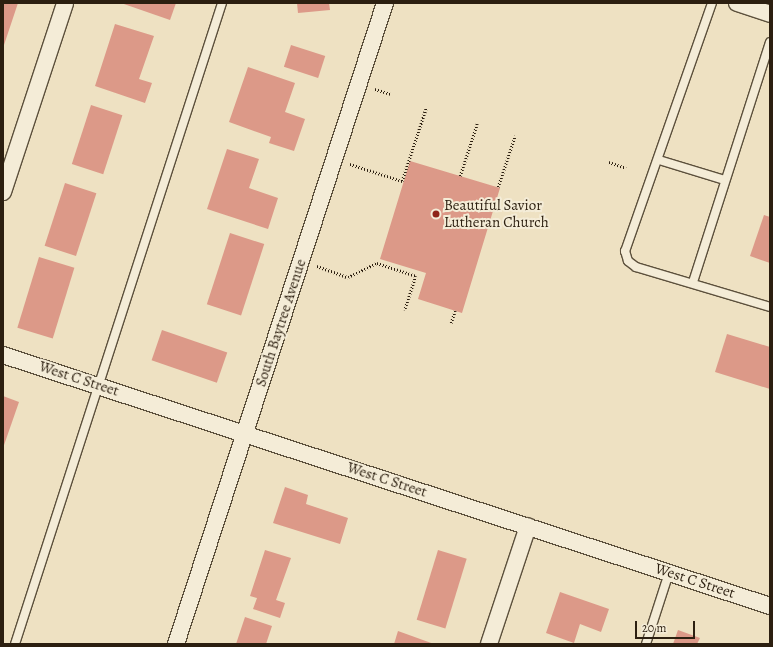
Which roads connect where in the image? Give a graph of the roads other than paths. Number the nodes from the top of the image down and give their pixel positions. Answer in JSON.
{"nodes":[{"id":1,"x":65,"y":3,"type":"edge"},
{"id":2,"x":222,"y":3,"type":"edge"},
{"id":3,"x":386,"y":3,"type":"edge"},
{"id":4,"x":712,"y":3,"type":"edge"},
{"id":5,"x":737,"y":3,"type":"edge"},
{"id":6,"x":770,"y":14,"type":"edge"},
{"id":7,"x":770,"y":42,"type":"edge"},
{"id":8,"x":659,"y":160,"type":"junction"},
{"id":9,"x":725,"y":180,"type":"junction"},
{"id":10,"x":3,"y":192,"type":"edge"},
{"id":11,"x":693,"y":282,"type":"junction"},
{"id":12,"x":770,"y":307,"type":"edge"},
{"id":13,"x":3,"y":355,"type":"edge"},
{"id":14,"x":99,"y":386,"type":"junction"},
{"id":15,"x":245,"y":433,"type":"junction"},
{"id":16,"x":528,"y":526,"type":"junction"},
{"id":17,"x":670,"y":573,"type":"junction"},
{"id":18,"x":770,"y":606,"type":"edge"},
{"id":19,"x":15,"y":644,"type":"edge"},
{"id":20,"x":176,"y":644,"type":"edge"},
{"id":21,"x":489,"y":644,"type":"edge"},
{"id":22,"x":646,"y":644,"type":"edge"}],
"edges":[{"from":1,"to":10,"type":"street"},
{"from":2,"to":14,"type":"lane"},
{"from":3,"to":15,"type":"street","name":"South Baytree Avenue"},
{"from":4,"to":8,"type":"lane"},
{"from":5,"to":6,"type":"street"},
{"from":7,"to":9,"type":"lane"},
{"from":8,"to":9,"type":"lane"},
{"from":8,"to":11,"type":"lane"},
{"from":9,"to":11,"type":"lane"},
{"from":11,"to":12,"type":"lane"},
{"from":13,"to":14,"type":"street","name":"West C Street"},
{"from":14,"to":15,"type":"street","name":"West C Street"},
{"from":14,"to":19,"type":"lane"},
{"from":15,"to":16,"type":"street","name":"West C Street"},
{"from":15,"to":20,"type":"street","name":"South Baytree Avenue"},
{"from":16,"to":17,"type":"street","name":"West C Street"},
{"from":16,"to":21,"type":"street"},
{"from":17,"to":18,"type":"street","name":"West C Street"},
{"from":17,"to":22,"type":"lane"}]}
